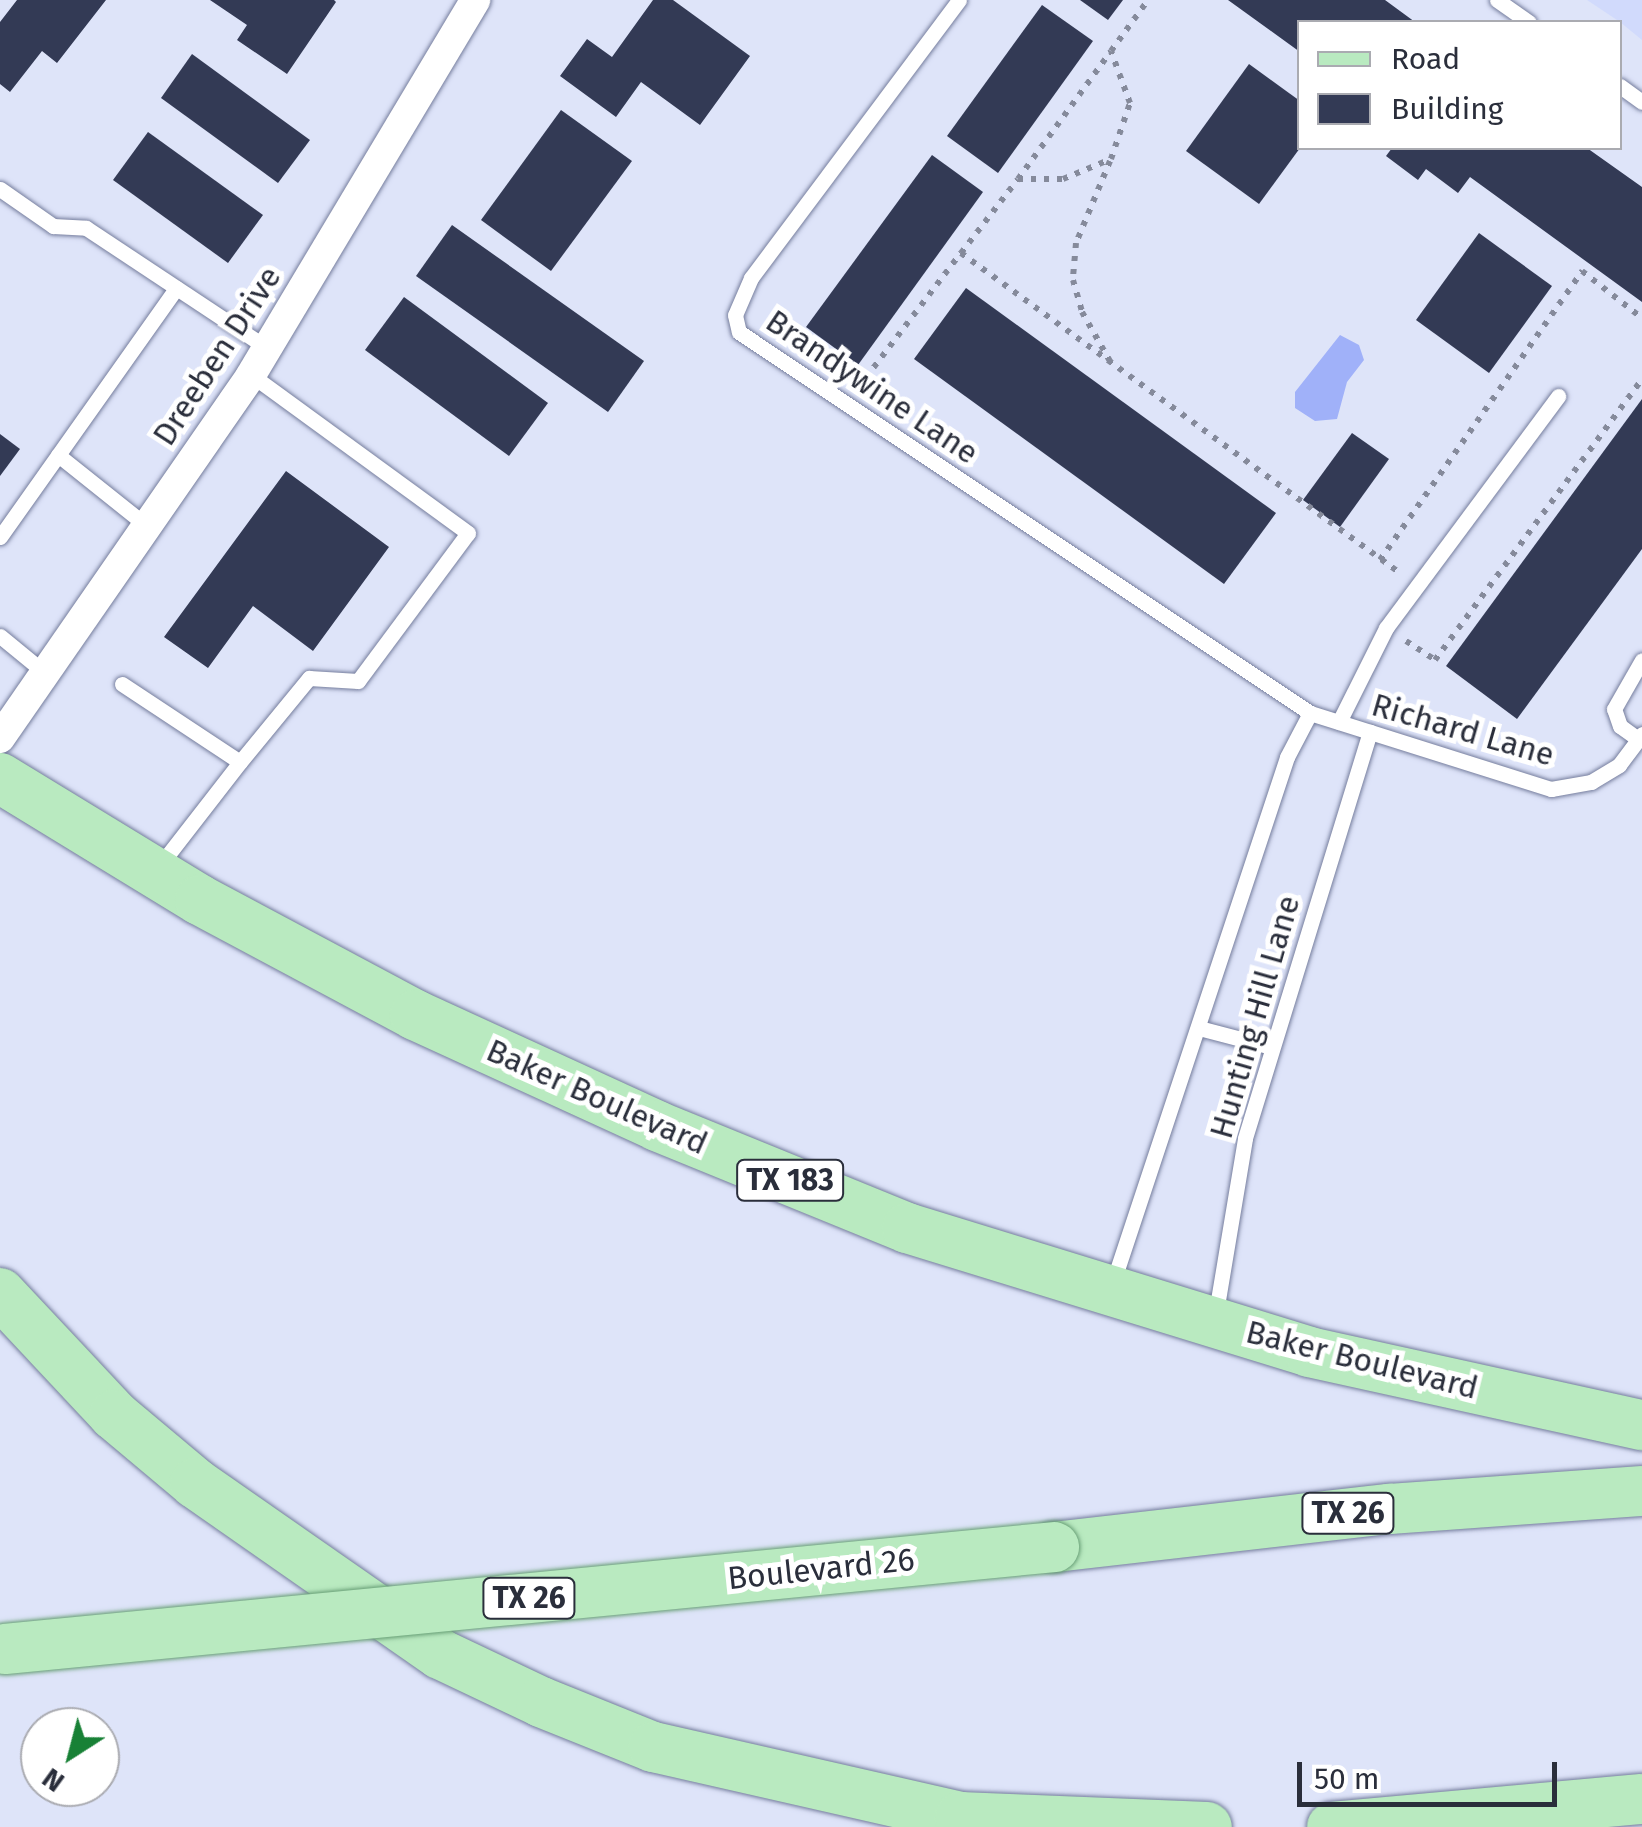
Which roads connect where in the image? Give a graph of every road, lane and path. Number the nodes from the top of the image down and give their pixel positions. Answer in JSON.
{"nodes":[{"id":1,"x":474,"y":0,"type":"edge"},
{"id":2,"x":959,"y":0,"type":"edge"},
{"id":3,"x":1148,"y":0,"type":"edge"},
{"id":4,"x":1498,"y":0,"type":"edge"},
{"id":5,"x":1526,"y":20,"type":"edge"},
{"id":6,"x":1111,"y":51,"type":"junction"},
{"id":7,"x":1110,"y":159,"type":"junction"},
{"id":8,"x":1018,"y":179,"type":"junction"},
{"id":9,"x":0,"y":189,"type":"edge"},
{"id":10,"x":960,"y":253,"type":"junction"},
{"id":11,"x":176,"y":288,"type":"junction"},
{"id":12,"x":1642,"y":318,"type":"edge"},
{"id":13,"x":267,"y":348,"type":"junction"},
{"id":14,"x":1114,"y":368,"type":"junction"},
{"id":15,"x":251,"y":375,"type":"junction"},
{"id":16,"x":1642,"y":379,"type":"edge"},
{"id":17,"x":1558,"y":396,"type":"dead end"},
{"id":18,"x":848,"y":404,"type":"junction"},
{"id":19,"x":58,"y":455,"type":"junction"},
{"id":20,"x":146,"y":526,"type":"junction"},
{"id":21,"x":0,"y":537,"type":"edge"},
{"id":22,"x":1380,"y":560,"type":"junction"},
{"id":23,"x":1417,"y":585,"type":"junction"},
{"id":24,"x":1386,"y":628,"type":"junction"},
{"id":25,"x":0,"y":636,"type":"edge"},
{"id":26,"x":1642,"y":660,"type":"edge"},
{"id":27,"x":45,"y":673,"type":"junction"},
{"id":28,"x":122,"y":684,"type":"dead end"},
{"id":29,"x":1310,"y":713,"type":"junction"},
{"id":30,"x":1339,"y":722,"type":"junction"},
{"id":31,"x":1370,"y":732,"type":"junction"},
{"id":32,"x":1640,"y":736,"type":"edge"},
{"id":33,"x":0,"y":738,"type":"edge"},
{"id":34,"x":240,"y":762,"type":"junction"},
{"id":35,"x":0,"y":778,"type":"edge"},
{"id":36,"x":155,"y":872,"type":"junction"},
{"id":37,"x":1200,"y":1028,"type":"junction"},
{"id":38,"x":1272,"y":1047,"type":"junction"},
{"id":39,"x":1111,"y":1289,"type":"junction"},
{"id":40,"x":0,"y":1293,"type":"edge"},
{"id":41,"x":1214,"y":1322,"type":"junction"},
{"id":42,"x":1642,"y":1425,"type":"edge"},
{"id":43,"x":1642,"y":1492,"type":"edge"},
{"id":44,"x":2,"y":1649,"type":"edge"},
{"id":45,"x":1642,"y":1799,"type":"edge"},
{"id":46,"x":1207,"y":1827,"type":"edge"},
{"id":47,"x":1332,"y":1827,"type":"edge"}],
"edges":[{"from":1,"to":13,"type":"street","name":"Dreeben Drive"},
{"from":2,"to":18,"type":"lane","name":"Brandywine Lane"},
{"from":3,"to":6,"type":"path"},
{"from":4,"to":5,"type":"lane"},
{"from":6,"to":7,"type":"path"},
{"from":6,"to":8,"type":"path"},
{"from":7,"to":8,"type":"path"},
{"from":7,"to":14,"type":"path"},
{"from":8,"to":10,"type":"path"},
{"from":9,"to":11,"type":"lane"},
{"from":10,"to":14,"type":"path"},
{"from":10,"to":18,"type":"path"},
{"from":11,"to":13,"type":"lane"},
{"from":11,"to":19,"type":"lane"},
{"from":12,"to":22,"type":"path"},
{"from":13,"to":15,"type":"street","name":"Dreeben Drive"},
{"from":14,"to":22,"type":"path"},
{"from":15,"to":20,"type":"street","name":"Dreeben Drive"},
{"from":15,"to":34,"type":"lane"},
{"from":16,"to":24,"type":"path"},
{"from":17,"to":23,"type":"lane"},
{"from":18,"to":29,"type":"lane","name":"Brandywine Lane"},
{"from":19,"to":20,"type":"lane"},
{"from":19,"to":21,"type":"lane"},
{"from":20,"to":27,"type":"street","name":"Dreeben Drive"},
{"from":22,"to":23,"type":"path"},
{"from":23,"to":24,"type":"lane"},
{"from":24,"to":30,"type":"lane"},
{"from":25,"to":27,"type":"lane"},
{"from":26,"to":32,"type":"lane"},
{"from":27,"to":33,"type":"street","name":"Dreeben Drive"},
{"from":28,"to":34,"type":"lane"},
{"from":29,"to":30,"type":"lane","name":"Richard Lane"},
{"from":29,"to":37,"type":"lane","name":"Hunting Hill Lane"},
{"from":30,"to":31,"type":"lane","name":"Richard Lane"},
{"from":31,"to":32,"type":"lane","name":"Richard Lane"},
{"from":31,"to":38,"type":"lane","name":"Hunting Hill Lane"},
{"from":34,"to":36,"type":"lane"},
{"from":35,"to":36,"type":"main road","name":"Baker Boulevard","number":"TX 183"},
{"from":36,"to":39,"type":"main road","name":"Baker Boulevard","number":"TX 183"},
{"from":37,"to":38,"type":"lane"},
{"from":37,"to":39,"type":"lane","name":"Hunting Hill Lane"},
{"from":38,"to":41,"type":"lane","name":"Hunting Hill Lane"},
{"from":39,"to":41,"type":"main road","name":"Baker Boulevard","number":"TX 183"},
{"from":40,"to":46,"type":"main road"},
{"from":41,"to":42,"type":"main road","name":"Baker Boulevard","number":"TX 183"},
{"from":43,"to":44,"type":"main road","name":"Boulevard 26","number":"TX 26","bridge":true},
{"from":45,"to":47,"type":"main road"}]}
